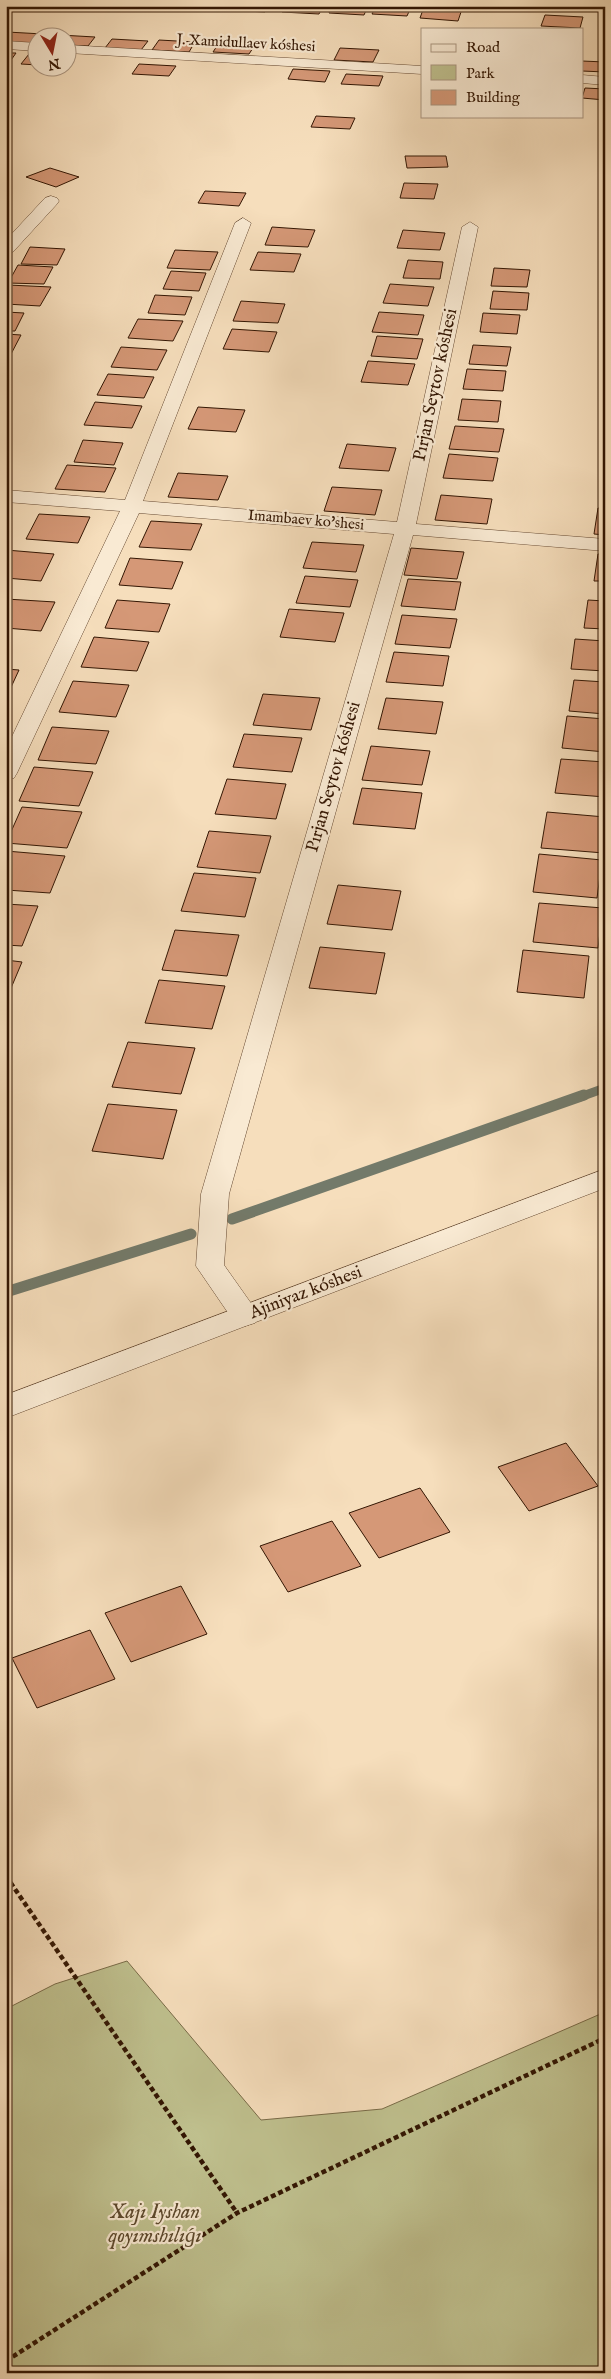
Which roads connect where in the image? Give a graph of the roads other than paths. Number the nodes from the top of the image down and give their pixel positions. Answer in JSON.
{"nodes":[{"id":1,"x":577,"y":6,"type":"edge"},
{"id":2,"x":605,"y":8,"type":"edge"},
{"id":3,"x":6,"y":46,"type":"edge"},
{"id":4,"x":28,"y":47,"type":"edge"},
{"id":5,"x":78,"y":50,"type":"edge"},
{"id":6,"x":421,"y":70,"type":"edge"},
{"id":7,"x":584,"y":79,"type":"edge"},
{"id":8,"x":605,"y":81,"type":"edge"},
{"id":9,"x":51,"y":201,"type":"dead end"},
{"id":10,"x":243,"y":223,"type":"dead end"},
{"id":11,"x":470,"y":227,"type":"dead end"},
{"id":12,"x":6,"y":250,"type":"edge"},
{"id":13,"x":6,"y":496,"type":"edge"},
{"id":14,"x":132,"y":506,"type":"junction"},
{"id":15,"x":405,"y":528,"type":"junction"},
{"id":16,"x":605,"y":545,"type":"edge"},
{"id":17,"x":6,"y":773,"type":"edge"},
{"id":18,"x":605,"y":1178,"type":"edge"},
{"id":19,"x":245,"y":1316,"type":"junction"},
{"id":20,"x":6,"y":1407,"type":"edge"}],
"edges":[{"from":1,"to":2,"type":"street"},
{"from":3,"to":4,"type":"street"},
{"from":5,"to":6,"type":"street","name":"J. Xamidullaev kóshesi"},
{"from":7,"to":8,"type":"street"},
{"from":9,"to":12,"type":"street"},
{"from":10,"to":14,"type":"street"},
{"from":11,"to":15,"type":"street","name":"Pırjan Seytov kóshesi"},
{"from":13,"to":14,"type":"street","name":"Imambaev ko'shesi"},
{"from":14,"to":15,"type":"street","name":"Imambaev ko'shesi"},
{"from":14,"to":17,"type":"street"},
{"from":15,"to":16,"type":"street","name":"Imambaev ko'shesi"},
{"from":15,"to":19,"type":"street","name":"Pırjan Seytov kóshesi"},
{"from":18,"to":19,"type":"street","name":"Ajiniyaz kóshesi"},
{"from":19,"to":20,"type":"street","name":"Ajiniyaz kóshesi"}]}
